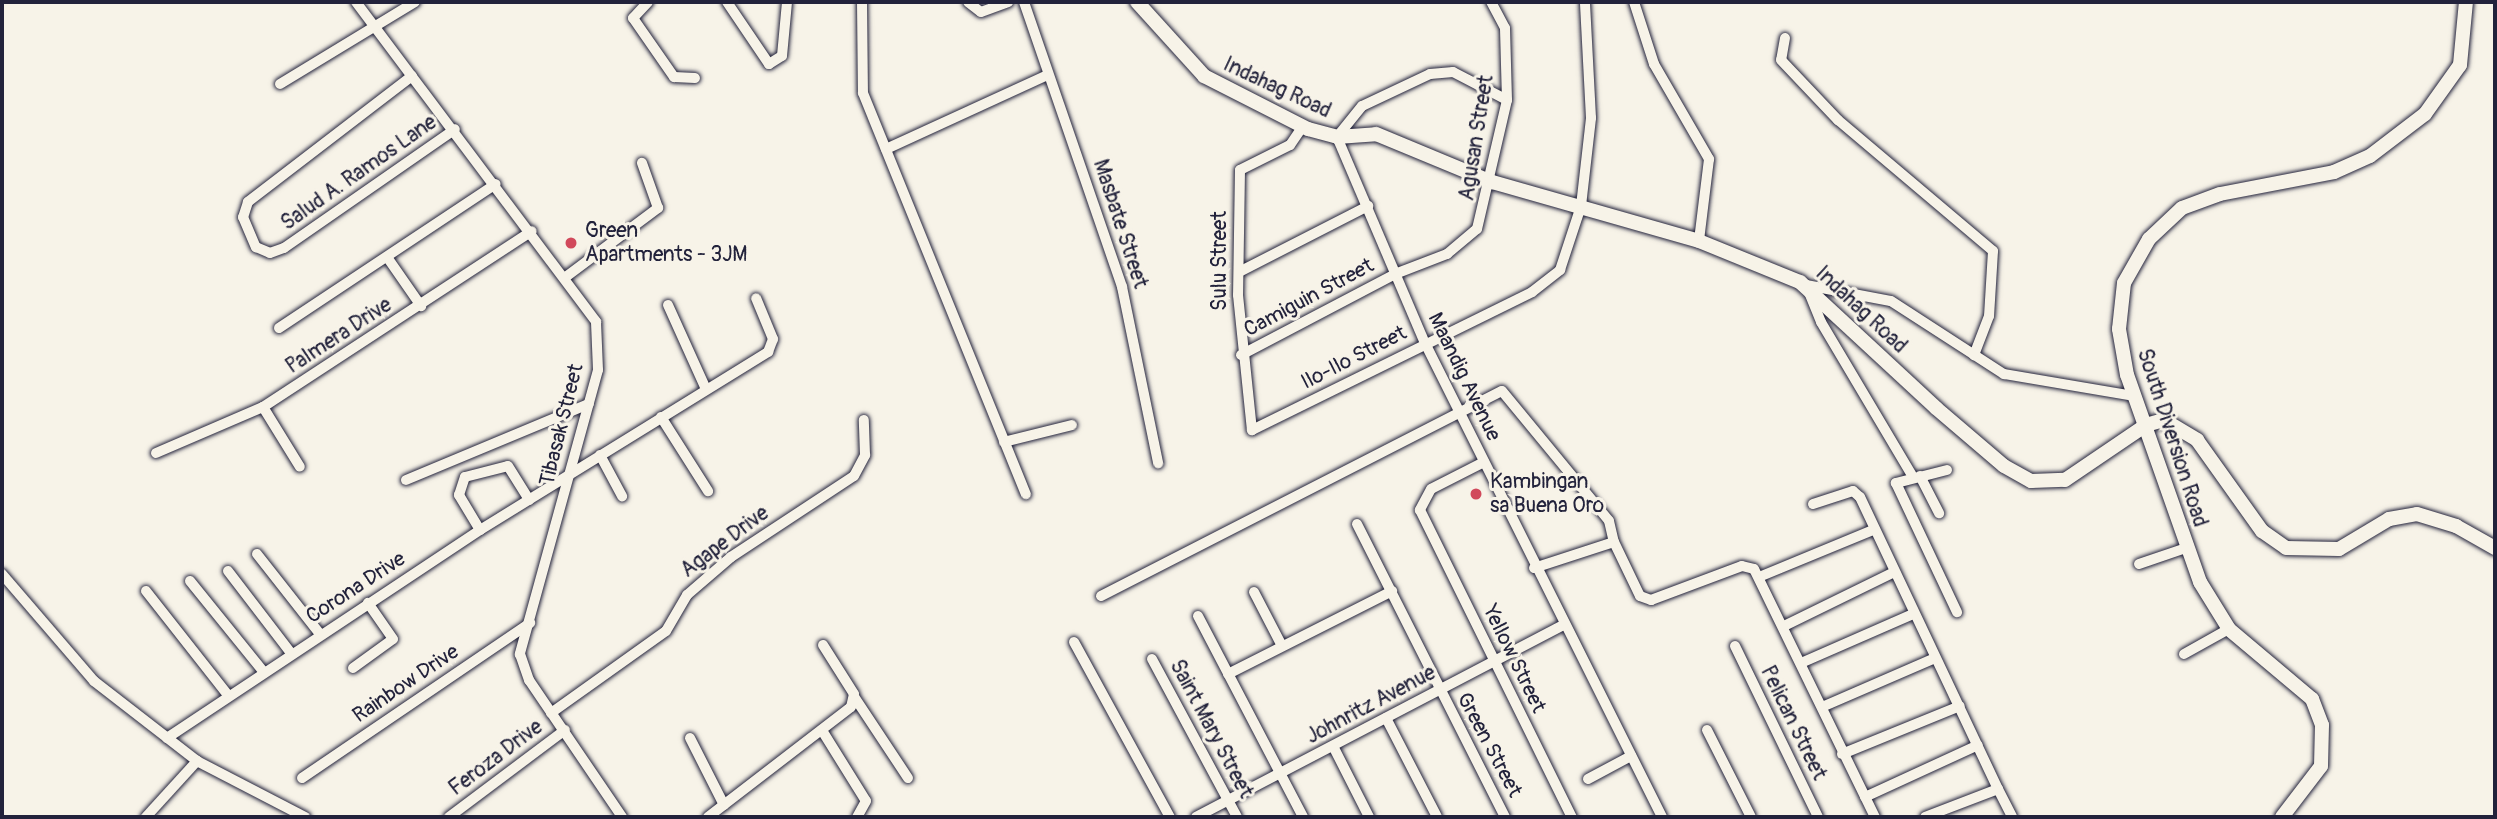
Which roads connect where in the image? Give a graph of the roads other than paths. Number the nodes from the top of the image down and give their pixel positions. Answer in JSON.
{"nodes":[{"id":1,"x":356,"y":2,"type":"edge"},
{"id":2,"x":415,"y":2,"type":"edge"},
{"id":3,"x":648,"y":2,"type":"edge"},
{"id":4,"x":727,"y":2,"type":"edge"},
{"id":5,"x":787,"y":2,"type":"edge"},
{"id":6,"x":862,"y":2,"type":"edge"},
{"id":7,"x":968,"y":2,"type":"edge"},
{"id":8,"x":1008,"y":2,"type":"edge"},
{"id":9,"x":1024,"y":2,"type":"edge"},
{"id":10,"x":1137,"y":2,"type":"edge"},
{"id":11,"x":1491,"y":2,"type":"edge"},
{"id":12,"x":1585,"y":2,"type":"edge"},
{"id":13,"x":1634,"y":2,"type":"edge"},
{"id":14,"x":2466,"y":2,"type":"edge"},
{"id":15,"x":372,"y":24,"type":"junction"},
{"id":16,"x":1785,"y":38,"type":"dead end"},
{"id":17,"x":1048,"y":75,"type":"junction"},
{"id":18,"x":412,"y":76,"type":"junction"},
{"id":19,"x":695,"y":78,"type":"dead end"},
{"id":20,"x":280,"y":84,"type":"dead end"},
{"id":21,"x":1507,"y":100,"type":"junction"},
{"id":22,"x":1303,"y":127,"type":"junction"},
{"id":23,"x":455,"y":130,"type":"junction"},
{"id":24,"x":1337,"y":136,"type":"junction"},
{"id":25,"x":886,"y":149,"type":"junction"},
{"id":26,"x":642,"y":163,"type":"dead end"},
{"id":27,"x":1492,"y":183,"type":"junction"},
{"id":28,"x":496,"y":184,"type":"junction"},
{"id":29,"x":1368,"y":206,"type":"junction"},
{"id":30,"x":1581,"y":206,"type":"junction"},
{"id":31,"x":533,"y":232,"type":"junction"},
{"id":32,"x":1699,"y":241,"type":"junction"},
{"id":33,"x":387,"y":257,"type":"junction"},
{"id":34,"x":1241,"y":271,"type":"junction"},
{"id":35,"x":1395,"y":274,"type":"junction"},
{"id":36,"x":567,"y":276,"type":"junction"},
{"id":37,"x":1806,"y":285,"type":"junction"},
{"id":38,"x":756,"y":298,"type":"dead end"},
{"id":39,"x":668,"y":305,"type":"dead end"},
{"id":40,"x":421,"y":306,"type":"junction"},
{"id":41,"x":279,"y":328,"type":"dead end"},
{"id":42,"x":1425,"y":343,"type":"junction"},
{"id":43,"x":1241,"y":355,"type":"junction"},
{"id":44,"x":1974,"y":355,"type":"junction"},
{"id":45,"x":706,"y":390,"type":"junction"},
{"id":46,"x":2134,"y":396,"type":"junction"},
{"id":47,"x":589,"y":404,"type":"junction"},
{"id":48,"x":263,"y":407,"type":"junction"},
{"id":49,"x":1458,"y":411,"type":"junction"},
{"id":50,"x":661,"y":417,"type":"junction"},
{"id":51,"x":864,"y":420,"type":"dead end"},
{"id":52,"x":1072,"y":425,"type":"dead end"},
{"id":53,"x":2146,"y":425,"type":"junction"},
{"id":54,"x":1252,"y":430,"type":"joint"},
{"id":55,"x":1004,"y":442,"type":"junction"},
{"id":56,"x":156,"y":453,"type":"dead end"},
{"id":57,"x":600,"y":455,"type":"junction"},
{"id":58,"x":1484,"y":462,"type":"junction"},
{"id":59,"x":1158,"y":463,"type":"dead end"},
{"id":60,"x":300,"y":467,"type":"dead end"},
{"id":61,"x":1947,"y":470,"type":"dead end"},
{"id":62,"x":570,"y":473,"type":"junction"},
{"id":63,"x":1916,"y":476,"type":"junction"},
{"id":64,"x":406,"y":480,"type":"dead end"},
{"id":65,"x":708,"y":491,"type":"dead end"},
{"id":66,"x":1026,"y":494,"type":"dead end"},
{"id":67,"x":622,"y":496,"type":"dead end"},
{"id":68,"x":529,"y":499,"type":"junction"},
{"id":69,"x":1813,"y":504,"type":"dead end"},
{"id":70,"x":1939,"y":513,"type":"dead end"},
{"id":71,"x":1357,"y":524,"type":"dead end"},
{"id":72,"x":480,"y":530,"type":"junction"},
{"id":73,"x":1873,"y":530,"type":"junction"},
{"id":74,"x":1614,"y":542,"type":"junction"},
{"id":75,"x":2186,"y":548,"type":"junction"},
{"id":76,"x":2495,"y":548,"type":"edge"},
{"id":77,"x":257,"y":554,"type":"dead end"},
{"id":78,"x":2139,"y":564,"type":"dead end"},
{"id":79,"x":1534,"y":568,"type":"junction"},
{"id":80,"x":228,"y":571,"type":"dead end"},
{"id":81,"x":1892,"y":573,"type":"junction"},
{"id":82,"x":2,"y":574,"type":"edge"},
{"id":83,"x":1759,"y":576,"type":"junction"},
{"id":84,"x":190,"y":581,"type":"dead end"},
{"id":85,"x":146,"y":591,"type":"dead end"},
{"id":86,"x":1392,"y":591,"type":"junction"},
{"id":87,"x":1254,"y":592,"type":"dead end"},
{"id":88,"x":1101,"y":596,"type":"dead end"},
{"id":89,"x":368,"y":603,"type":"junction"},
{"id":90,"x":1957,"y":612,"type":"dead end"},
{"id":91,"x":1913,"y":614,"type":"junction"},
{"id":92,"x":1198,"y":616,"type":"dead end"},
{"id":93,"x":532,"y":621,"type":"junction"},
{"id":94,"x":1563,"y":625,"type":"junction"},
{"id":95,"x":1784,"y":626,"type":"junction"},
{"id":96,"x":2229,"y":629,"type":"junction"},
{"id":97,"x":320,"y":634,"type":"junction"},
{"id":98,"x":1074,"y":642,"type":"dead end"},
{"id":99,"x":823,"y":645,"type":"dead end"},
{"id":100,"x":1282,"y":646,"type":"junction"},
{"id":101,"x":1735,"y":646,"type":"dead end"},
{"id":102,"x":291,"y":653,"type":"junction"},
{"id":103,"x":2184,"y":654,"type":"dead end"},
{"id":104,"x":1936,"y":658,"type":"junction"},
{"id":105,"x":1152,"y":659,"type":"dead end"},
{"id":106,"x":1494,"y":663,"type":"junction"},
{"id":107,"x":1801,"y":663,"type":"junction"},
{"id":108,"x":352,"y":668,"type":"dead end"},
{"id":109,"x":263,"y":671,"type":"junction"},
{"id":110,"x":1228,"y":674,"type":"junction"},
{"id":111,"x":1439,"y":690,"type":"junction"},
{"id":112,"x":227,"y":694,"type":"junction"},
{"id":113,"x":855,"y":698,"type":"junction"},
{"id":114,"x":1960,"y":706,"type":"junction"},
{"id":115,"x":1822,"y":707,"type":"junction"},
{"id":116,"x":551,"y":713,"type":"junction"},
{"id":117,"x":1386,"y":718,"type":"junction"},
{"id":118,"x":565,"y":730,"type":"junction"},
{"id":119,"x":1707,"y":730,"type":"dead end"},
{"id":120,"x":823,"y":732,"type":"junction"},
{"id":121,"x":167,"y":738,"type":"junction"},
{"id":122,"x":690,"y":738,"type":"dead end"},
{"id":123,"x":1978,"y":745,"type":"junction"},
{"id":124,"x":1333,"y":746,"type":"junction"},
{"id":125,"x":1842,"y":754,"type":"junction"},
{"id":126,"x":1631,"y":757,"type":"junction"},
{"id":127,"x":197,"y":761,"type":"junction"},
{"id":128,"x":1280,"y":774,"type":"junction"},
{"id":129,"x":302,"y":778,"type":"dead end"},
{"id":130,"x":908,"y":778,"type":"dead end"},
{"id":131,"x":1588,"y":779,"type":"dead end"},
{"id":132,"x":1998,"y":789,"type":"junction"},
{"id":133,"x":1865,"y":797,"type":"junction"},
{"id":134,"x":1228,"y":802,"type":"junction"},
{"id":135,"x":724,"y":805,"type":"junction"},
{"id":136,"x":146,"y":817,"type":"edge"},
{"id":137,"x":305,"y":817,"type":"edge"},
{"id":138,"x":449,"y":817,"type":"edge"},
{"id":139,"x":622,"y":817,"type":"edge"},
{"id":140,"x":708,"y":817,"type":"edge"},
{"id":141,"x":857,"y":817,"type":"edge"},
{"id":142,"x":1170,"y":817,"type":"edge"},
{"id":143,"x":1196,"y":817,"type":"edge"},
{"id":144,"x":1237,"y":817,"type":"edge"},
{"id":145,"x":1303,"y":817,"type":"edge"},
{"id":146,"x":1369,"y":817,"type":"edge"},
{"id":147,"x":1437,"y":817,"type":"edge"},
{"id":148,"x":1505,"y":817,"type":"edge"},
{"id":149,"x":1572,"y":817,"type":"edge"},
{"id":150,"x":1662,"y":817,"type":"edge"},
{"id":151,"x":1751,"y":817,"type":"edge"},
{"id":152,"x":1818,"y":817,"type":"edge"},
{"id":153,"x":1875,"y":817,"type":"edge"},
{"id":154,"x":1928,"y":817,"type":"edge"},
{"id":155,"x":2012,"y":817,"type":"edge"},
{"id":156,"x":2281,"y":817,"type":"edge"}],
"edges":[{"from":1,"to":15,"type":"street","name":"Tibasak Street"},
{"from":2,"to":15,"type":"street"},
{"from":3,"to":19,"type":"street"},
{"from":4,"to":5,"type":"street"},
{"from":6,"to":25,"type":"street"},
{"from":7,"to":8,"type":"street"},
{"from":9,"to":17,"type":"street","name":"Masbate Street"},
{"from":10,"to":22,"type":"main road","name":"Indahag Road"},
{"from":11,"to":21,"type":"street","name":"Agusan Street"},
{"from":12,"to":30,"type":"street","name":"Ilo-Ilo Street"},
{"from":13,"to":32,"type":"street"},
{"from":14,"to":46,"type":"main road","name":"South Diversion Road"},
{"from":15,"to":18,"type":"street","name":"Tibasak Street"},
{"from":15,"to":20,"type":"street"},
{"from":16,"to":44,"type":"street"},
{"from":17,"to":25,"type":"street"},
{"from":17,"to":59,"type":"street","name":"Masbate Street"},
{"from":18,"to":23,"type":"street","name":"Tibasak Street"},
{"from":18,"to":23,"type":"street","name":"Salud A. Ramos Lane"},
{"from":21,"to":24,"type":"street"},
{"from":21,"to":27,"type":"street","name":"Agusan Street"},
{"from":22,"to":24,"type":"main road","name":"Indahag Road"},
{"from":22,"to":34,"type":"street","name":"Sulu Street"},
{"from":23,"to":28,"type":"street","name":"Tibasak Street"},
{"from":24,"to":27,"type":"main road","name":"Indahag Road"},
{"from":24,"to":29,"type":"street","name":"Maandig Avenue"},
{"from":25,"to":55,"type":"street"},
{"from":26,"to":36,"type":"street"},
{"from":27,"to":30,"type":"main road","name":"Indahag Road"},
{"from":27,"to":35,"type":"street","name":"Agusan Street"},
{"from":28,"to":31,"type":"street","name":"Tibasak Street"},
{"from":28,"to":33,"type":"street"},
{"from":29,"to":34,"type":"street"},
{"from":29,"to":35,"type":"street","name":"Maandig Avenue"},
{"from":30,"to":32,"type":"main road","name":"Indahag Road"},
{"from":30,"to":42,"type":"street","name":"Ilo-Ilo Street"},
{"from":31,"to":36,"type":"street","name":"Tibasak Street"},
{"from":31,"to":40,"type":"street","name":"Palmera Drive"},
{"from":32,"to":37,"type":"main road","name":"Indahag Road"},
{"from":33,"to":40,"type":"street"},
{"from":33,"to":41,"type":"street"},
{"from":34,"to":43,"type":"street","name":"Sulu Street"},
{"from":35,"to":42,"type":"street","name":"Maandig Avenue"},
{"from":35,"to":43,"type":"street","name":"Camiguin Street"},
{"from":36,"to":47,"type":"street","name":"Tibasak Street"},
{"from":37,"to":44,"type":"street"},
{"from":37,"to":53,"type":"main road","name":"Indahag Road"},
{"from":37,"to":63,"type":"street"},
{"from":38,"to":45,"type":"street","name":"Corona Drive"},
{"from":39,"to":45,"type":"street"},
{"from":40,"to":48,"type":"street","name":"Palmera Drive"},
{"from":42,"to":49,"type":"street","name":"Maandig Avenue"},
{"from":42,"to":54,"type":"street","name":"Ilo-Ilo Street"},
{"from":43,"to":54,"type":"street","name":"Sulu Street"},
{"from":44,"to":46,"type":"street"},
{"from":45,"to":50,"type":"street","name":"Corona Drive"},
{"from":46,"to":53,"type":"main road","name":"South Diversion Road"},
{"from":47,"to":62,"type":"street","name":"Tibasak Street"},
{"from":47,"to":64,"type":"street"},
{"from":48,"to":56,"type":"street","name":"Palmera Drive"},
{"from":48,"to":60,"type":"street"},
{"from":49,"to":58,"type":"street","name":"Maandig Avenue"},
{"from":49,"to":74,"type":"street"},
{"from":49,"to":88,"type":"street"},
{"from":50,"to":57,"type":"street","name":"Corona Drive"},
{"from":50,"to":65,"type":"street"},
{"from":51,"to":116,"type":"street","name":"Agape Drive"},
{"from":52,"to":55,"type":"street"},
{"from":53,"to":75,"type":"main road","name":"South Diversion Road"},
{"from":53,"to":76,"type":"main road"},
{"from":55,"to":66,"type":"street"},
{"from":57,"to":62,"type":"street","name":"Corona Drive"},
{"from":57,"to":67,"type":"street"},
{"from":58,"to":79,"type":"street","name":"Maandig Avenue"},
{"from":58,"to":106,"type":"street","name":"Yellow Street"},
{"from":61,"to":63,"type":"street"},
{"from":62,"to":68,"type":"street","name":"Corona Drive"},
{"from":62,"to":93,"type":"street","name":"Tibasak Street"},
{"from":63,"to":70,"type":"street"},
{"from":63,"to":90,"type":"street"},
{"from":68,"to":72,"type":"street","name":"Corona Drive"},
{"from":68,"to":72,"type":"street"},
{"from":69,"to":73,"type":"street"},
{"from":71,"to":86,"type":"street","name":"Green Street"},
{"from":72,"to":89,"type":"street","name":"Corona Drive"},
{"from":73,"to":81,"type":"street"},
{"from":73,"to":83,"type":"street"},
{"from":74,"to":79,"type":"street"},
{"from":74,"to":83,"type":"street"},
{"from":75,"to":78,"type":"street"},
{"from":75,"to":96,"type":"main road","name":"South Diversion Road"},
{"from":77,"to":97,"type":"street"},
{"from":79,"to":94,"type":"street","name":"Maandig Avenue"},
{"from":80,"to":102,"type":"street"},
{"from":81,"to":91,"type":"street"},
{"from":81,"to":95,"type":"street"},
{"from":82,"to":121,"type":"street"},
{"from":83,"to":95,"type":"street"},
{"from":84,"to":109,"type":"street"},
{"from":85,"to":112,"type":"street"},
{"from":86,"to":100,"type":"street"},
{"from":86,"to":111,"type":"street","name":"Green Street"},
{"from":87,"to":100,"type":"street"},
{"from":89,"to":97,"type":"street","name":"Corona Drive"},
{"from":89,"to":108,"type":"street"},
{"from":91,"to":104,"type":"street"},
{"from":91,"to":107,"type":"street"},
{"from":92,"to":110,"type":"street"},
{"from":93,"to":116,"type":"street","name":"Tibasak Street"},
{"from":93,"to":129,"type":"street","name":"Rainbow Drive"},
{"from":94,"to":106,"type":"street","name":"Johnritz Avenue"},
{"from":94,"to":126,"type":"street","name":"Maandig Avenue"},
{"from":95,"to":107,"type":"street"},
{"from":96,"to":103,"type":"street"},
{"from":96,"to":156,"type":"main road","name":"South Diversion Road"},
{"from":97,"to":102,"type":"street","name":"Corona Drive"},
{"from":98,"to":142,"type":"street"},
{"from":99,"to":113,"type":"street"},
{"from":100,"to":110,"type":"street"},
{"from":101,"to":152,"type":"street","name":"Pelican Street"},
{"from":102,"to":109,"type":"street","name":"Corona Drive"},
{"from":104,"to":114,"type":"street"},
{"from":104,"to":115,"type":"street"},
{"from":105,"to":134,"type":"street","name":"Saint Mary Street"},
{"from":106,"to":111,"type":"street","name":"Johnritz Avenue"},
{"from":106,"to":149,"type":"street","name":"Yellow Street"},
{"from":107,"to":115,"type":"street"},
{"from":109,"to":112,"type":"street","name":"Corona Drive"},
{"from":110,"to":128,"type":"street"},
{"from":111,"to":117,"type":"street","name":"Johnritz Avenue"},
{"from":111,"to":148,"type":"street","name":"Green Street"},
{"from":112,"to":121,"type":"street","name":"Corona Drive"},
{"from":113,"to":120,"type":"street"},
{"from":113,"to":130,"type":"street"},
{"from":114,"to":123,"type":"street"},
{"from":114,"to":125,"type":"street"},
{"from":115,"to":125,"type":"street"},
{"from":116,"to":118,"type":"street","name":"Tibasak Street"},
{"from":117,"to":124,"type":"street","name":"Johnritz Avenue"},
{"from":117,"to":147,"type":"street"},
{"from":118,"to":138,"type":"street","name":"Feroza Drive"},
{"from":118,"to":139,"type":"street","name":"Tibasak Street"},
{"from":119,"to":151,"type":"street"},
{"from":120,"to":135,"type":"street"},
{"from":120,"to":141,"type":"street"},
{"from":121,"to":127,"type":"street"},
{"from":122,"to":135,"type":"street"},
{"from":123,"to":132,"type":"street"},
{"from":123,"to":133,"type":"street"},
{"from":124,"to":128,"type":"street","name":"Johnritz Avenue"},
{"from":124,"to":146,"type":"street"},
{"from":125,"to":133,"type":"street"},
{"from":126,"to":131,"type":"street"},
{"from":126,"to":150,"type":"street","name":"Maandig Avenue"},
{"from":127,"to":136,"type":"street"},
{"from":127,"to":137,"type":"street"},
{"from":128,"to":134,"type":"street","name":"Johnritz Avenue"},
{"from":128,"to":145,"type":"street"},
{"from":132,"to":154,"type":"street"},
{"from":132,"to":155,"type":"street"},
{"from":133,"to":153,"type":"street"},
{"from":134,"to":143,"type":"street","name":"Johnritz Avenue"},
{"from":134,"to":144,"type":"street","name":"Saint Mary Street"},
{"from":135,"to":140,"type":"street"}]}
